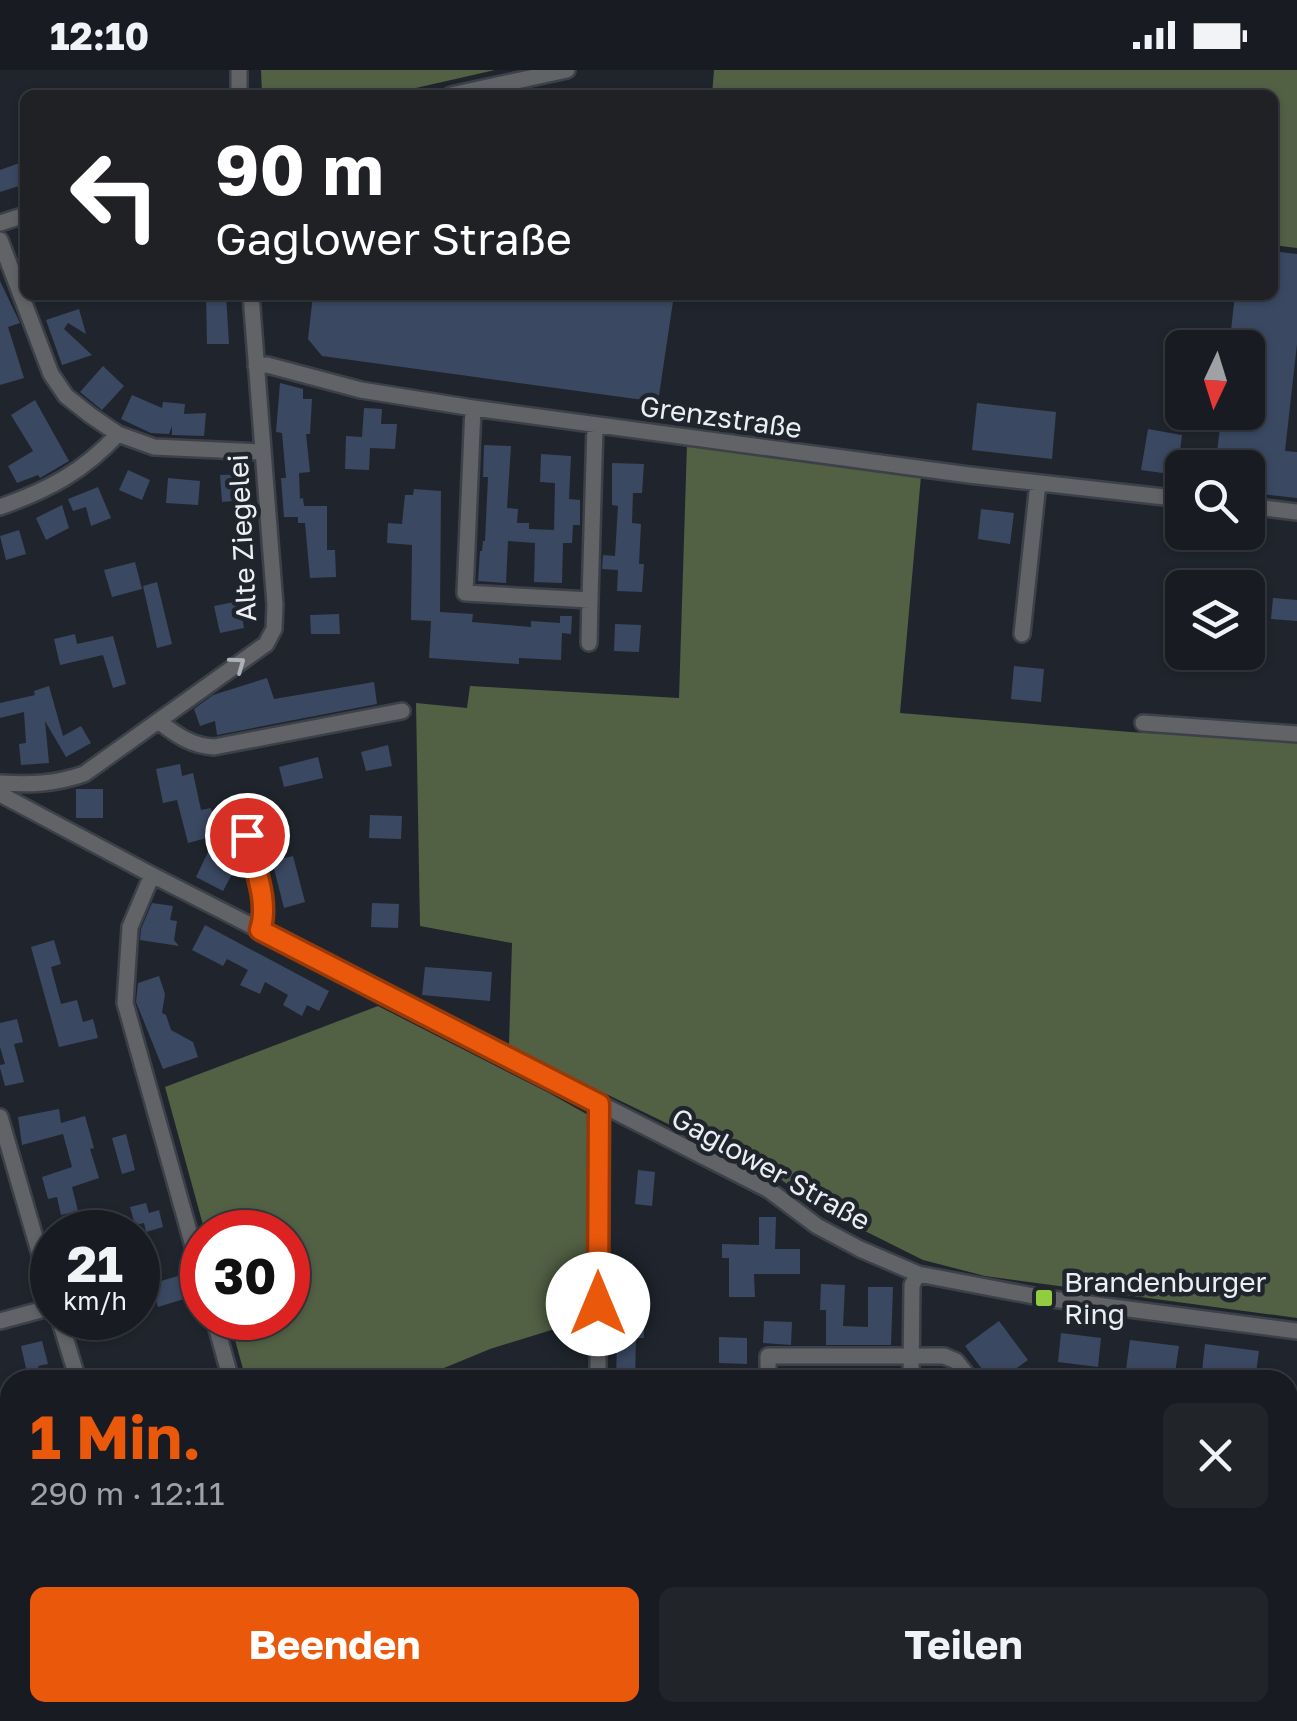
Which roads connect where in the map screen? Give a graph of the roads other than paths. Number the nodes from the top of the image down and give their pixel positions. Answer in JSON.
{"nodes":[{"id":1,"x":567,"y":70,"type":"edge"},
{"id":2,"x":474,"y":90,"type":"edge"},
{"id":3,"x":0,"y":240,"type":"edge"},
{"id":4,"x":20,"y":293,"type":"edge"},
{"id":5,"x":23,"y":300,"type":"edge"},
{"id":6,"x":251,"y":300,"type":"edge"},
{"id":7,"x":256,"y":366,"type":"junction"},
{"id":8,"x":473,"y":408,"type":"junction"},
{"id":9,"x":596,"y":426,"type":"junction"},
{"id":10,"x":118,"y":434,"type":"junction"},
{"id":11,"x":263,"y":452,"type":"junction"},
{"id":12,"x":1038,"y":482,"type":"junction"},
{"id":13,"x":1165,"y":497,"type":"edge"},
{"id":14,"x":0,"y":507,"type":"edge"},
{"id":15,"x":1265,"y":508,"type":"edge"},
{"id":16,"x":1297,"y":512,"type":"edge"},
{"id":17,"x":590,"y":600,"type":"junction"},
{"id":18,"x":1022,"y":634,"type":"dead end"},
{"id":19,"x":589,"y":643,"type":"dead end"},
{"id":20,"x":402,"y":712,"type":"dead end"},
{"id":21,"x":158,"y":721,"type":"junction"},
{"id":22,"x":1142,"y":723,"type":"dead end"},
{"id":23,"x":1297,"y":734,"type":"edge"},
{"id":24,"x":0,"y":783,"type":"edge"},
{"id":25,"x":34,"y":785,"type":"junction"},
{"id":26,"x":0,"y":794,"type":"edge"},
{"id":27,"x":17,"y":803,"type":"junction"},
{"id":28,"x":247,"y":835,"type":"dead end"},
{"id":29,"x":152,"y":876,"type":"junction"},
{"id":30,"x":260,"y":930,"type":"junction"},
{"id":31,"x":599,"y":1104,"type":"junction"},
{"id":32,"x":0,"y":1117,"type":"edge"},
{"id":33,"x":183,"y":1210,"type":"edge"},
{"id":34,"x":30,"y":1220,"type":"edge"},
{"id":35,"x":918,"y":1274,"type":"junction"},
{"id":36,"x":30,"y":1312,"type":"edge"},
{"id":37,"x":0,"y":1320,"type":"edge"},
{"id":38,"x":1297,"y":1331,"type":"edge"},
{"id":39,"x":66,"y":1340,"type":"edge"},
{"id":40,"x":220,"y":1340,"type":"edge"},
{"id":41,"x":911,"y":1357,"type":"junction"},
{"id":42,"x":75,"y":1370,"type":"edge"},
{"id":43,"x":228,"y":1370,"type":"edge"},
{"id":44,"x":598,"y":1370,"type":"edge"},
{"id":45,"x":768,"y":1370,"type":"edge"},
{"id":46,"x":911,"y":1370,"type":"edge"},
{"id":47,"x":963,"y":1370,"type":"edge"}],
"edges":[{"from":1,"to":2,"type":"street"},
{"from":3,"to":4,"type":"street"},
{"from":5,"to":10,"type":"street"},
{"from":6,"to":7,"type":"street","name":"Alte Ziegelei"},
{"from":7,"to":8,"type":"street","name":"Grenzstraße"},
{"from":7,"to":11,"type":"street","name":"Alte Ziegelei"},
{"from":8,"to":9,"type":"street","name":"Grenzstraße"},
{"from":8,"to":17,"type":"street"},
{"from":9,"to":12,"type":"street","name":"Grenzstraße"},
{"from":9,"to":17,"type":"street"},
{"from":10,"to":11,"type":"street"},
{"from":10,"to":14,"type":"street"},
{"from":21,"to":11,"type":"street","name":"Alte Ziegelei","one_way":true},
{"from":12,"to":13,"type":"street","name":"Grenzstraße"},
{"from":12,"to":18,"type":"street"},
{"from":15,"to":16,"type":"street"},
{"from":17,"to":19,"type":"street"},
{"from":20,"to":21,"type":"street"},
{"from":21,"to":25,"type":"street","name":"Alte Ziegelei"},
{"from":22,"to":23,"type":"street"},
{"from":24,"to":25,"type":"street","name":"Alte Ziegelei"},
{"from":25,"to":27,"type":"street"},
{"from":26,"to":27,"type":"street","name":"Gaglower Straße"},
{"from":27,"to":29,"type":"street","name":"Gaglower Straße"},
{"from":28,"to":30,"type":"street"},
{"from":29,"to":30,"type":"street","name":"Gaglower Straße"},
{"from":29,"to":33,"type":"street"},
{"from":30,"to":31,"type":"street","name":"Gaglower Straße"},
{"from":31,"to":35,"type":"street","name":"Gaglower Straße"},
{"from":31,"to":44,"type":"street"},
{"from":32,"to":34,"type":"street"},
{"from":35,"to":38,"type":"street","name":"Gaglower Straße"},
{"from":35,"to":41,"type":"street"},
{"from":36,"to":37,"type":"street"},
{"from":39,"to":42,"type":"street"},
{"from":40,"to":43,"type":"street"},
{"from":41,"to":45,"type":"street"},
{"from":41,"to":46,"type":"street"},
{"from":41,"to":47,"type":"street"}]}
